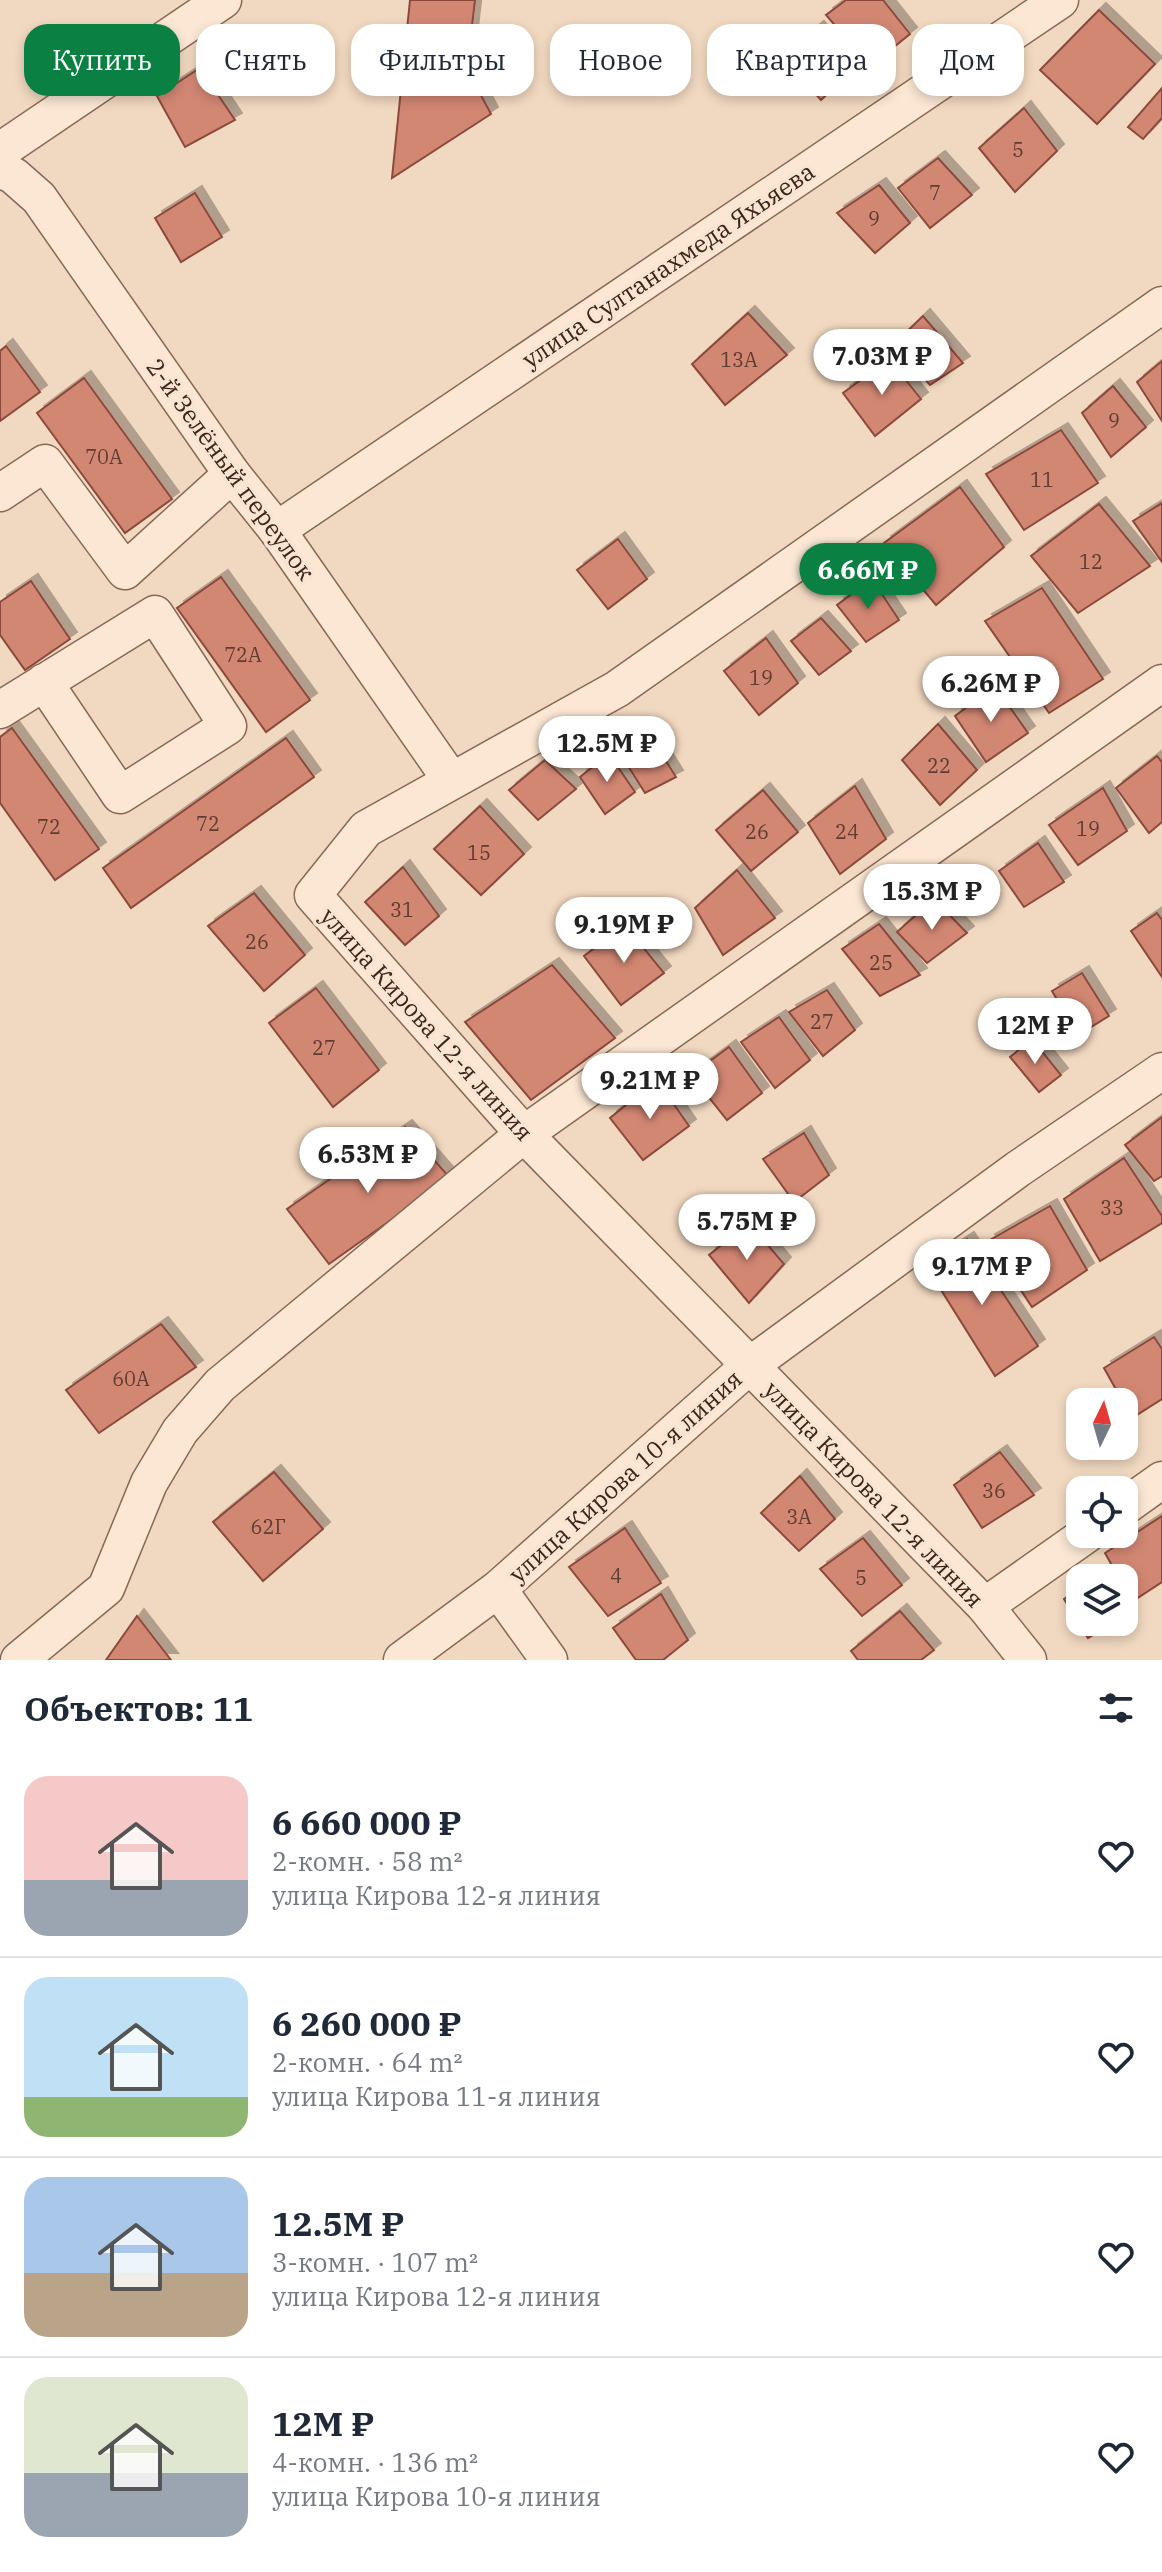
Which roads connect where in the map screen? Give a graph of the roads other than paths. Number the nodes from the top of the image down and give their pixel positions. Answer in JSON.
{"nodes":[{"id":1,"x":223,"y":0,"type":"edge"},
{"id":2,"x":1060,"y":0,"type":"edge"},
{"id":3,"x":0,"y":151,"type":"edge"},
{"id":4,"x":0,"y":169,"type":"edge"},
{"id":5,"x":1162,"y":305,"type":"edge"},
{"id":6,"x":232,"y":474,"type":"junction"},
{"id":7,"x":0,"y":493,"type":"edge"},
{"id":8,"x":277,"y":530,"type":"junction"},
{"id":9,"x":125,"y":571,"type":"junction"},
{"id":10,"x":155,"y":614,"type":"junction"},
{"id":11,"x":44,"y":682,"type":"junction"},
{"id":12,"x":1162,"y":683,"type":"edge"},
{"id":13,"x":0,"y":710,"type":"edge"},
{"id":14,"x":451,"y":780,"type":"junction"},
{"id":15,"x":1162,"y":1071,"type":"edge"},
{"id":16,"x":524,"y":1134,"type":"junction"},
{"id":17,"x":749,"y":1366,"type":"junction"},
{"id":18,"x":1162,"y":1480,"type":"edge"},
{"id":19,"x":1138,"y":1497,"type":"edge"},
{"id":20,"x":1067,"y":1548,"type":"edge"},
{"id":21,"x":498,"y":1589,"type":"junction"},
{"id":22,"x":985,"y":1606,"type":"junction"},
{"id":23,"x":19,"y":1660,"type":"edge"},
{"id":24,"x":402,"y":1660,"type":"edge"},
{"id":25,"x":549,"y":1660,"type":"edge"},
{"id":26,"x":1028,"y":1660,"type":"edge"}],
"edges":[{"from":1,"to":3,"type":"street"},
{"from":2,"to":8,"type":"street","name":"улица Султанахмеда Яхьяева"},
{"from":4,"to":6,"type":"street","name":"2-й Зелёный переулок"},
{"from":5,"to":14,"type":"street","name":"улица Кирова 12-я линия"},
{"from":6,"to":8,"type":"street","name":"2-й Зелёный переулок"},
{"from":6,"to":9,"type":"street"},
{"from":7,"to":9,"type":"street"},
{"from":8,"to":14,"type":"street","name":"2-й Зелёный переулок"},
{"from":9,"to":10,"type":"street"},
{"from":10,"to":11,"type":"street"},
{"from":10,"to":11,"type":"street"},
{"from":11,"to":13,"type":"street"},
{"from":12,"to":16,"type":"street"},
{"from":14,"to":16,"type":"street","name":"улица Кирова 12-я линия"},
{"from":15,"to":17,"type":"street","name":"улица Кирова 10-я линия"},
{"from":16,"to":17,"type":"street","name":"улица Кирова 12-я линия"},
{"from":16,"to":23,"type":"street"},
{"from":17,"to":21,"type":"street","name":"улица Кирова 10-я линия"},
{"from":17,"to":22,"type":"street","name":"улица Кирова 12-я линия"},
{"from":18,"to":19,"type":"street"},
{"from":20,"to":22,"type":"street"},
{"from":21,"to":24,"type":"street","name":"улица Кирова 10-я линия"},
{"from":21,"to":25,"type":"street"},
{"from":22,"to":26,"type":"street","name":"улица Кирова 12-я линия"}]}
